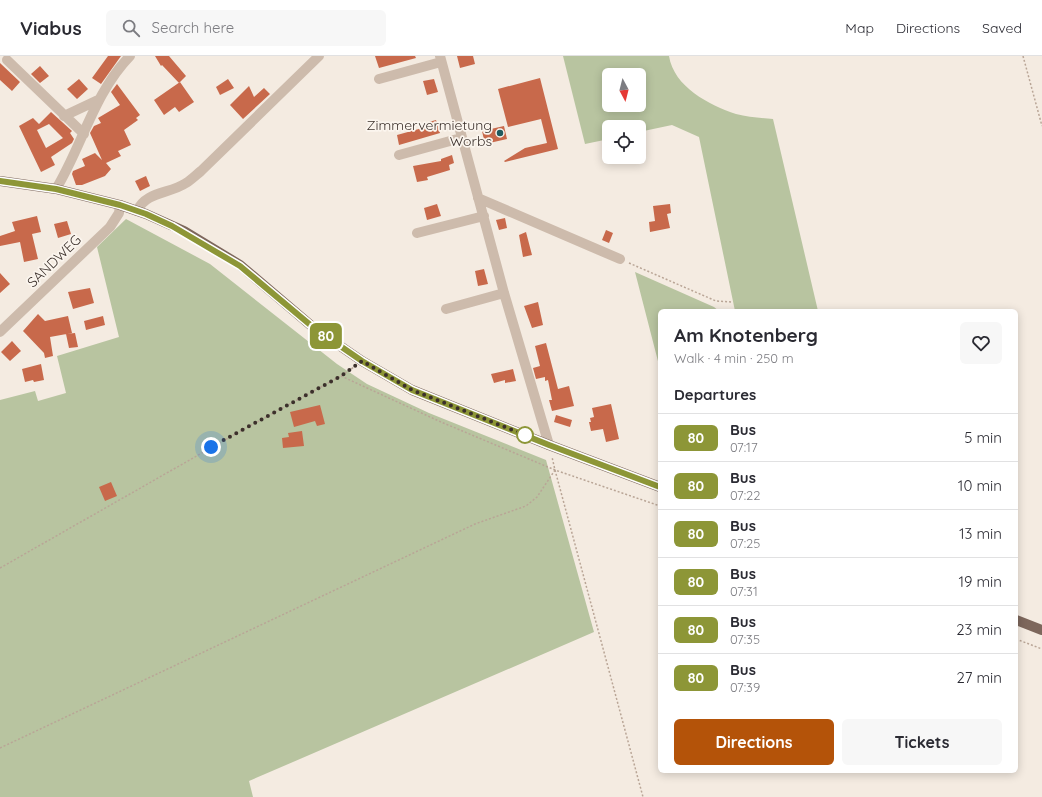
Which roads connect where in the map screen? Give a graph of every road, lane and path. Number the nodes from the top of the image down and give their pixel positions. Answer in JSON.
{"nodes":[{"id":1,"x":130,"y":56,"type":"edge"},
{"id":2,"x":319,"y":56,"type":"edge"},
{"id":3,"x":1023,"y":56,"type":"edge"},
{"id":4,"x":441,"y":59,"type":"edge"},
{"id":5,"x":7,"y":60,"type":"dead end"},
{"id":6,"x":378,"y":80,"type":"dead end"},
{"id":7,"x":98,"y":100,"type":"junction"},
{"id":8,"x":64,"y":116,"type":"junction"},
{"id":9,"x":1042,"y":126,"type":"edge"},
{"id":10,"x":84,"y":134,"type":"junction"},
{"id":11,"x":461,"y":138,"type":"junction"},
{"id":12,"x":399,"y":155,"type":"dead end"},
{"id":13,"x":0,"y":182,"type":"edge"},
{"id":14,"x":56,"y":189,"type":"junction"},
{"id":15,"x":478,"y":198,"type":"junction"},
{"id":16,"x":120,"y":205,"type":"junction"},
{"id":17,"x":137,"y":211,"type":"junction"},
{"id":18,"x":484,"y":216,"type":"junction"},
{"id":19,"x":417,"y":233,"type":"dead end"},
{"id":20,"x":620,"y":259,"type":"joint"},
{"id":21,"x":504,"y":293,"type":"junction"},
{"id":22,"x":732,"y":302,"type":"dead end"},
{"id":23,"x":446,"y":309,"type":"dead end"},
{"id":24,"x":0,"y":332,"type":"edge"},
{"id":25,"x":362,"y":361,"type":"junction"},
{"id":26,"x":341,"y":376,"type":"junction"},
{"id":27,"x":549,"y":445,"type":"junction"},
{"id":28,"x":555,"y":470,"type":"junction"},
{"id":29,"x":658,"y":486,"type":"edge"},
{"id":30,"x":658,"y":505,"type":"edge"},
{"id":31,"x":0,"y":568,"type":"edge"},
{"id":32,"x":1018,"y":621,"type":"edge"},
{"id":33,"x":1042,"y":630,"type":"edge"},
{"id":34,"x":1018,"y":640,"type":"edge"},
{"id":35,"x":1042,"y":649,"type":"edge"},
{"id":36,"x":0,"y":748,"type":"edge"},
{"id":37,"x":643,"y":797,"type":"edge"}],
"edges":[{"from":1,"to":7,"type":"street"},
{"from":2,"to":17,"type":"street"},
{"from":3,"to":9,"type":"path"},
{"from":4,"to":6,"type":"street"},
{"from":4,"to":11,"type":"street"},
{"from":5,"to":8,"type":"street"},
{"from":7,"to":8,"type":"street"},
{"from":7,"to":10,"type":"street"},
{"from":8,"to":10,"type":"street"},
{"from":10,"to":14,"type":"street"},
{"from":11,"to":12,"type":"street"},
{"from":11,"to":15,"type":"street"},
{"from":13,"to":14,"type":"main road"},
{"from":14,"to":16,"type":"main road"},
{"from":15,"to":18,"type":"street"},
{"from":15,"to":20,"type":"street"},
{"from":16,"to":17,"type":"main road"},
{"from":16,"to":24,"type":"street","name":"SANDWEG"},
{"from":17,"to":25,"type":"main road"},
{"from":18,"to":19,"type":"street"},
{"from":18,"to":21,"type":"street"},
{"from":20,"to":22,"type":"path"},
{"from":21,"to":23,"type":"street"},
{"from":21,"to":27,"type":"street"},
{"from":25,"to":26,"type":"path"},
{"from":25,"to":27,"type":"main road"},
{"from":26,"to":28,"type":"path"},
{"from":26,"to":31,"type":"path"},
{"from":27,"to":28,"type":"path"},
{"from":27,"to":29,"type":"main road"},
{"from":28,"to":30,"type":"path"},
{"from":28,"to":36,"type":"path"},
{"from":28,"to":37,"type":"path"},
{"from":32,"to":33,"type":"main road"},
{"from":34,"to":35,"type":"path"}]}
